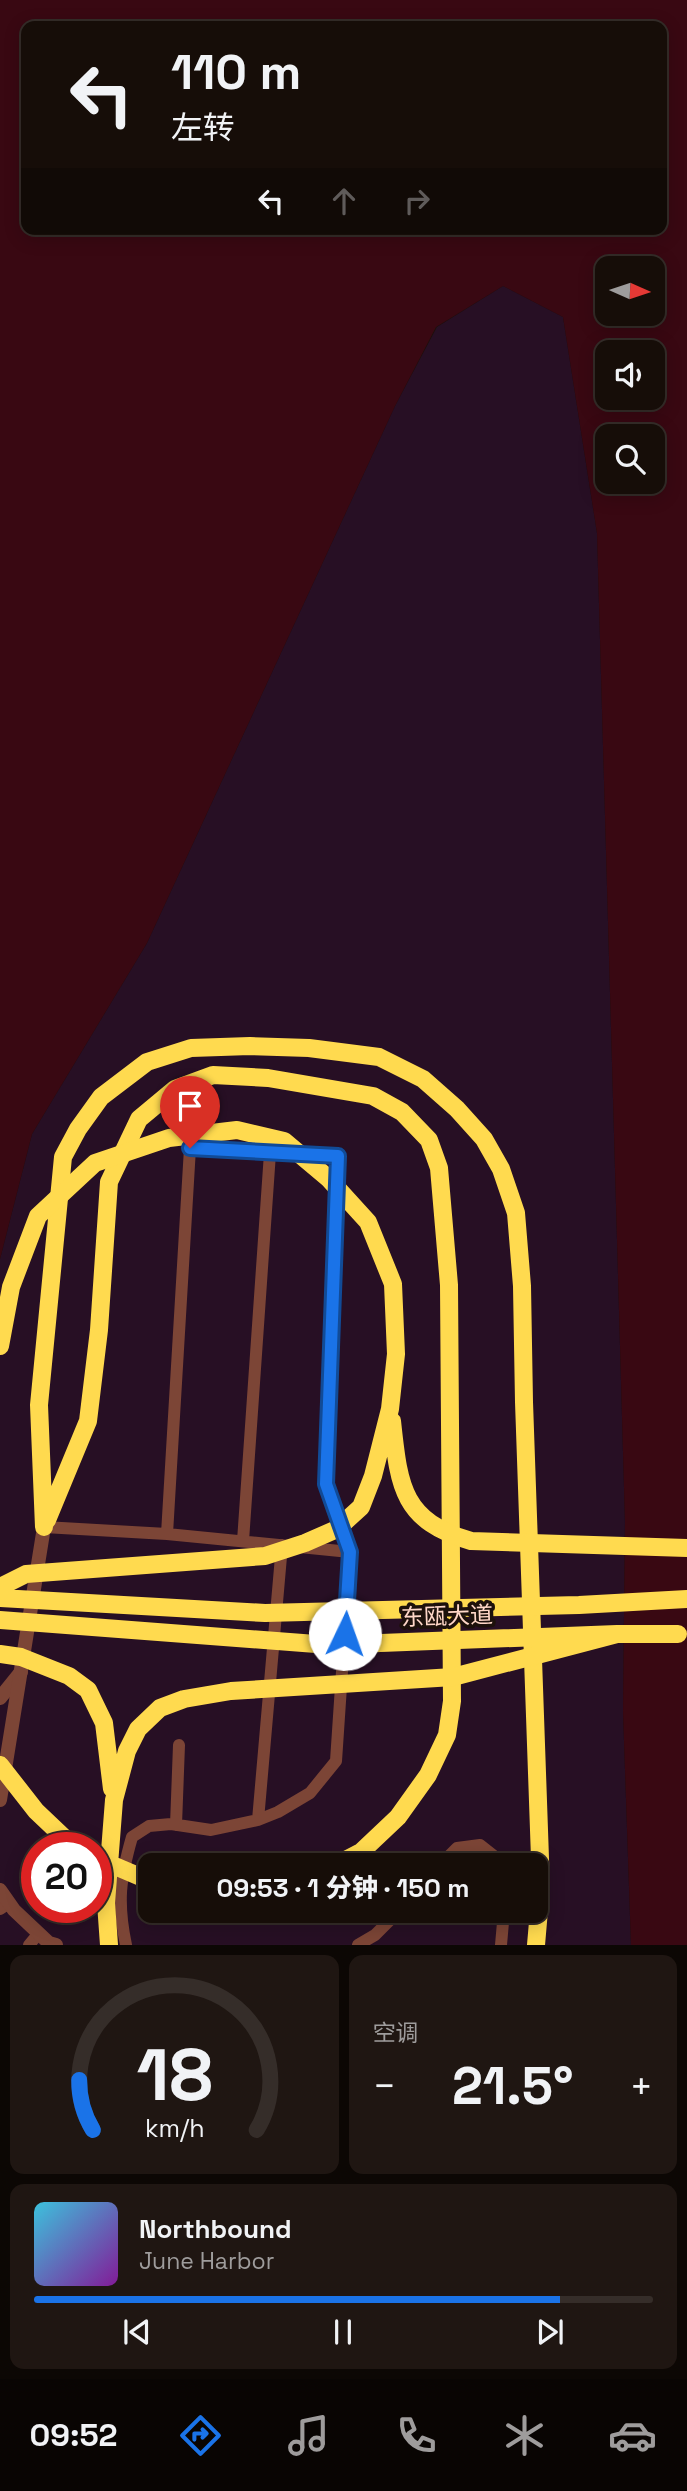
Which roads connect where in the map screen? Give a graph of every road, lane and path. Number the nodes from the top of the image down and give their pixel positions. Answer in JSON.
{"nodes":[{"id":1,"x":270,"y":1153,"type":"junction"},
{"id":2,"x":0,"y":1346,"type":"edge"},
{"id":3,"x":390,"y":1409,"type":"junction"},
{"id":4,"x":44,"y":1527,"type":"junction"},
{"id":5,"x":167,"y":1534,"type":"junction"},
{"id":6,"x":243,"y":1541,"type":"junction"},
{"id":7,"x":282,"y":1545,"type":"junction"},
{"id":8,"x":687,"y":1548,"type":"edge"},
{"id":9,"x":350,"y":1552,"type":"junction"},
{"id":10,"x":0,"y":1587,"type":"edge"},
{"id":11,"x":0,"y":1598,"type":"edge"},
{"id":12,"x":687,"y":1599,"type":"edge"},
{"id":13,"x":0,"y":1620,"type":"edge"},
{"id":14,"x":617,"y":1633,"type":"junction"},
{"id":15,"x":687,"y":1633,"type":"edge"},
{"id":16,"x":0,"y":1654,"type":"edge"},
{"id":17,"x":21,"y":1672,"type":"junction"},
{"id":18,"x":0,"y":1698,"type":"edge"},
{"id":19,"x":179,"y":1745,"type":"dead end"},
{"id":20,"x":0,"y":1765,"type":"edge"},
{"id":21,"x":0,"y":1800,"type":"edge"},
{"id":22,"x":114,"y":1800,"type":"junction"},
{"id":23,"x":258,"y":1820,"type":"junction"},
{"id":24,"x":176,"y":1825,"type":"junction"},
{"id":25,"x":58,"y":1832,"type":"edge"},
{"id":26,"x":359,"y":1853,"type":"edge"},
{"id":27,"x":452,"y":1853,"type":"edge"},
{"id":28,"x":490,"y":1853,"type":"edge"},
{"id":29,"x":112,"y":1865,"type":"edge"},
{"id":30,"x":138,"y":1876,"type":"edge"},
{"id":31,"x":0,"y":1890,"type":"edge"},
{"id":32,"x":5,"y":1906,"type":"edge"},
{"id":33,"x":387,"y":1923,"type":"edge"},
{"id":34,"x":503,"y":1923,"type":"edge"},
{"id":35,"x":39,"y":1933,"type":"junction"},
{"id":36,"x":29,"y":1945,"type":"edge"},
{"id":37,"x":56,"y":1945,"type":"edge"},
{"id":38,"x":108,"y":1945,"type":"edge"},
{"id":39,"x":126,"y":1945,"type":"edge"},
{"id":40,"x":358,"y":1945,"type":"edge"},
{"id":41,"x":501,"y":1945,"type":"edge"},
{"id":42,"x":536,"y":1945,"type":"edge"}],
"edges":[{"from":1,"to":5,"type":"lane"},
{"from":1,"to":6,"type":"lane"},
{"from":1,"to":9,"type":"lane"},
{"from":2,"to":3,"type":"main road","bridge":true},
{"from":3,"to":8,"type":"main road","bridge":true},
{"from":3,"to":10,"type":"main road","bridge":true},
{"from":4,"to":5,"type":"lane"},
{"from":4,"to":17,"type":"street"},
{"from":4,"to":26,"type":"main road"},
{"from":4,"to":42,"type":"main road","bridge":true},
{"from":5,"to":6,"type":"lane"},
{"from":6,"to":7,"type":"lane"},
{"from":7,"to":9,"type":"lane"},
{"from":7,"to":23,"type":"lane"},
{"from":9,"to":23,"type":"lane"},
{"from":11,"to":12,"type":"main road","name":"东瓯大道","bridge":true},
{"from":13,"to":14,"type":"main road","name":"东瓯大道","bridge":true},
{"from":14,"to":15,"type":"main road","name":"东瓯大道","bridge":true},
{"from":14,"to":22,"type":"main road","bridge":true},
{"from":16,"to":22,"type":"main road","bridge":true},
{"from":17,"to":18,"type":"street"},
{"from":17,"to":21,"type":"street"},
{"from":19,"to":24,"type":"lane"},
{"from":20,"to":25,"type":"main road","bridge":true},
{"from":22,"to":38,"type":"main road","bridge":true},
{"from":23,"to":24,"type":"lane"},
{"from":24,"to":39,"type":"lane"},
{"from":27,"to":28,"type":"lane"},
{"from":29,"to":30,"type":"main road","bridge":true},
{"from":31,"to":32,"type":"street"},
{"from":32,"to":35,"type":"street"},
{"from":33,"to":40,"type":"lane"},
{"from":34,"to":41,"type":"lane"},
{"from":35,"to":36,"type":"lane"},
{"from":35,"to":37,"type":"street"}]}
